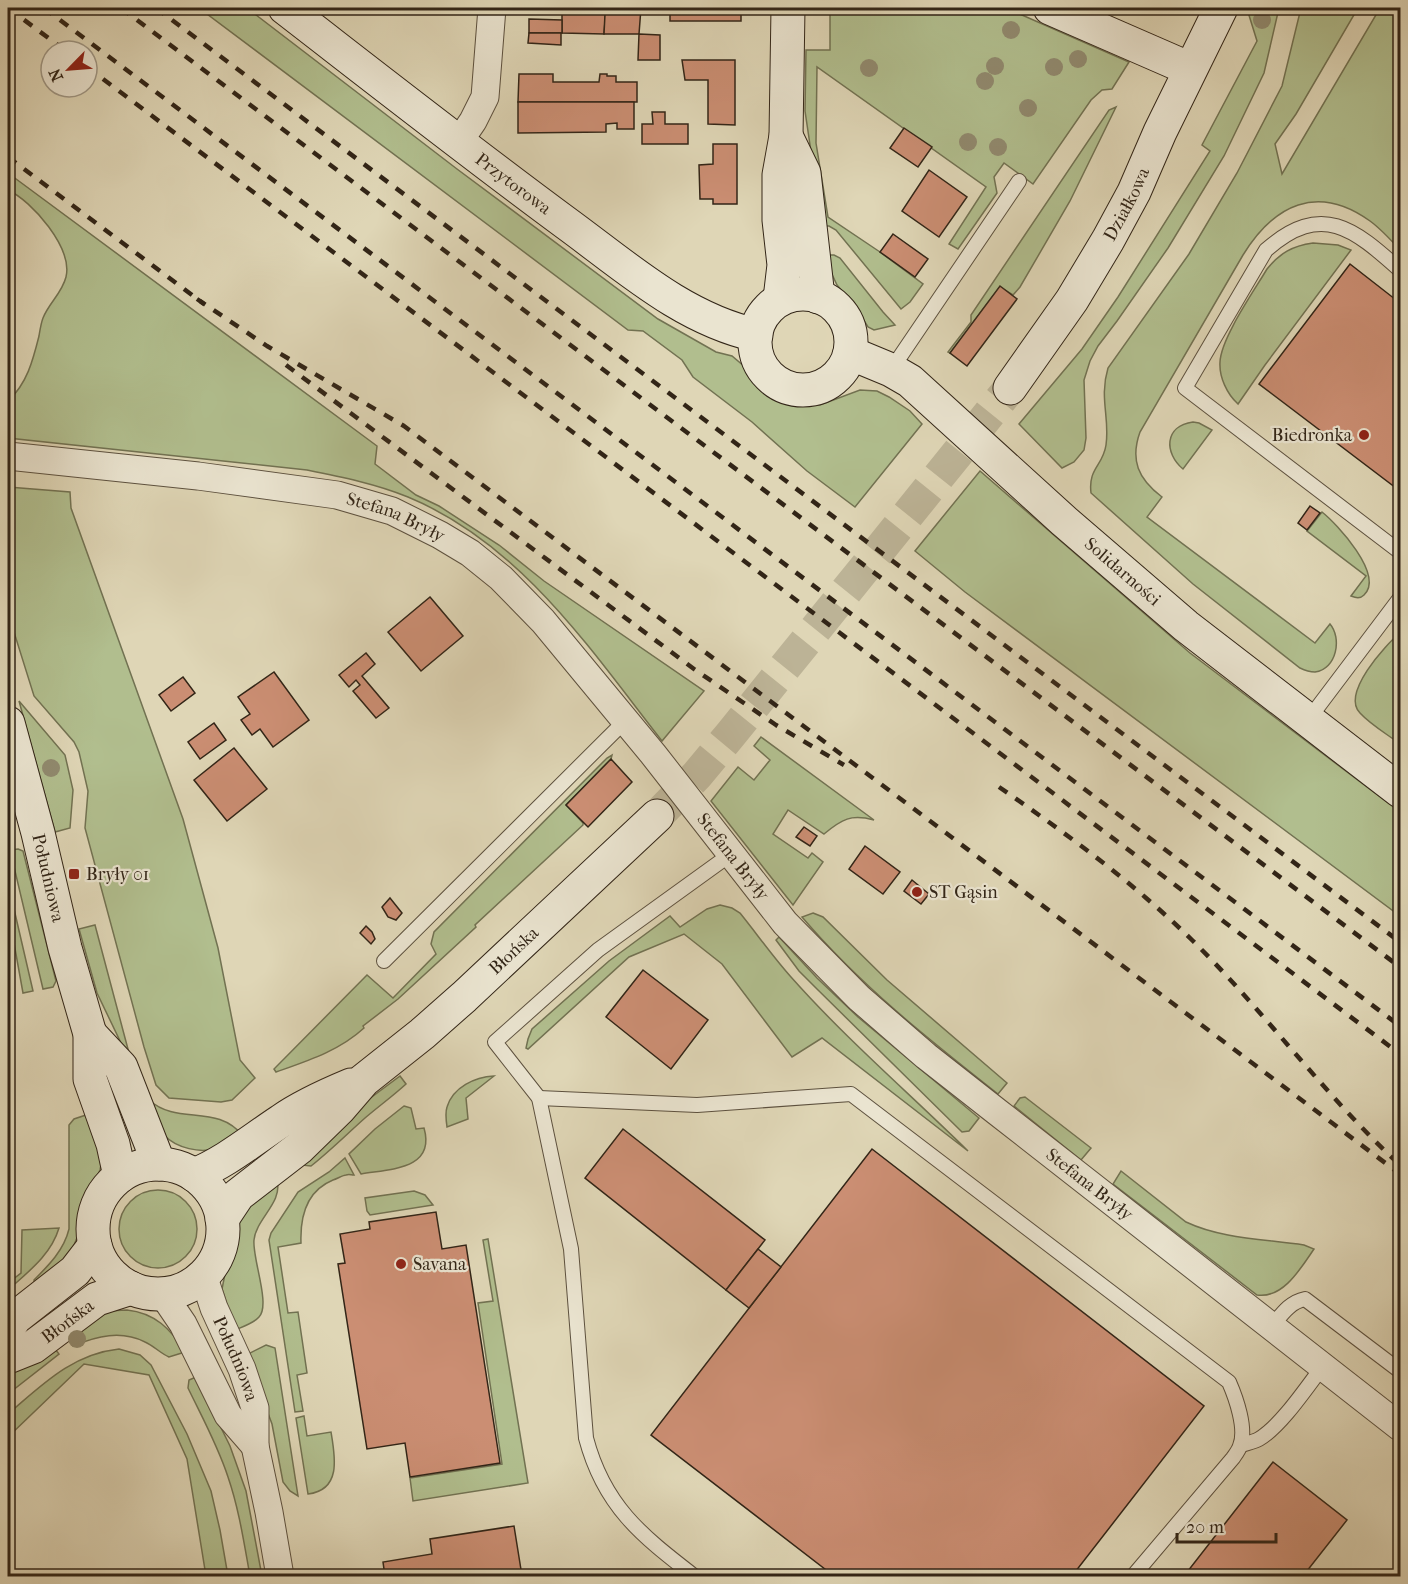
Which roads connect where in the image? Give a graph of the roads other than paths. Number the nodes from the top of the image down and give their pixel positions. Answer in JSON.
{"nodes":[{"id":1,"x":285,"y":8,"type":"edge"},
{"id":2,"x":492,"y":8,"type":"edge"},
{"id":3,"x":788,"y":8,"type":"edge"},
{"id":4,"x":1050,"y":8,"type":"edge"},
{"id":5,"x":1221,"y":8,"type":"edge"},
{"id":6,"x":1190,"y":69,"type":"junction"},
{"id":7,"x":786,"y":136,"type":"junction"},
{"id":8,"x":458,"y":143,"type":"junction"},
{"id":9,"x":1019,"y":181,"type":"dead end"},
{"id":10,"x":1401,"y":270,"type":"edge"},
{"id":11,"x":818,"y":297,"type":"junction"},
{"id":12,"x":780,"y":299,"type":"junction"},
{"id":13,"x":756,"y":335,"type":"junction"},
{"id":14,"x":850,"y":354,"type":"junction"},
{"id":15,"x":891,"y":370,"type":"junction"},
{"id":16,"x":1010,"y":388,"type":"tunnel mouth"},
{"id":17,"x":8,"y":456,"type":"edge"},
{"id":18,"x":1401,"y":552,"type":"edge"},
{"id":19,"x":1401,"y":598,"type":"edge"},
{"id":20,"x":1308,"y":720,"type":"junction"},
{"id":21,"x":625,"y":722,"type":"junction"},
{"id":22,"x":8,"y":723,"type":"edge"},
{"id":23,"x":1401,"y":791,"type":"edge"},
{"id":24,"x":657,"y":816,"type":"tunnel mouth"},
{"id":25,"x":731,"y":854,"type":"junction"},
{"id":26,"x":384,"y":961,"type":"dead end"},
{"id":27,"x":90,"y":1034,"type":"junction"},
{"id":28,"x":364,"y":1080,"type":"junction"},
{"id":29,"x":539,"y":1098,"type":"junction"},
{"id":30,"x":159,"y":1164,"type":"junction"},
{"id":31,"x":194,"y":1175,"type":"junction"},
{"id":32,"x":120,"y":1176,"type":"junction"},
{"id":33,"x":222,"y":1219,"type":"junction"},
{"id":34,"x":95,"y":1245,"type":"junction"},
{"id":35,"x":203,"y":1275,"type":"junction"},
{"id":36,"x":131,"y":1288,"type":"junction"},
{"id":37,"x":162,"y":1293,"type":"junction"},
{"id":38,"x":1272,"y":1326,"type":"junction"},
{"id":39,"x":8,"y":1329,"type":"edge"},
{"id":40,"x":8,"y":1357,"type":"edge"},
{"id":41,"x":1323,"y":1366,"type":"junction"},
{"id":42,"x":1401,"y":1371,"type":"edge"},
{"id":43,"x":1401,"y":1427,"type":"edge"},
{"id":44,"x":1241,"y":1445,"type":"junction"},
{"id":45,"x":255,"y":1446,"type":"junction"},
{"id":46,"x":280,"y":1576,"type":"edge"},
{"id":47,"x":694,"y":1576,"type":"edge"},
{"id":48,"x":1132,"y":1576,"type":"edge"}],
"edges":[{"from":1,"to":8,"type":"street","name":"Przytorowa"},
{"from":2,"to":8,"type":"street"},
{"from":3,"to":7,"type":"street"},
{"from":4,"to":6,"type":"street"},
{"from":5,"to":6,"type":"street","name":"Działkowa"},
{"from":6,"to":16,"type":"street","name":"Działkowa"},
{"from":7,"to":11,"type":"street"},
{"from":7,"to":12,"type":"street"},
{"from":8,"to":13,"type":"street","name":"Przytorowa"},
{"from":9,"to":15,"type":"lane"},
{"from":10,"to":18,"type":"lane"},
{"from":11,"to":12,"type":"street"},
{"from":11,"to":14,"type":"street"},
{"from":12,"to":13,"type":"street"},
{"from":13,"to":14,"type":"street"},
{"from":14,"to":15,"type":"street","name":"Solidarności"},
{"from":15,"to":20,"type":"street","name":"Solidarności"},
{"from":17,"to":21,"type":"street","name":"Stefana Bryły"},
{"from":19,"to":20,"type":"lane"},
{"from":20,"to":23,"type":"street","name":"Solidarności"},
{"from":21,"to":25,"type":"street","name":"Stefana Bryły"},
{"from":21,"to":26,"type":"lane"},
{"from":22,"to":27,"type":"street","name":"Południowa"},
{"from":24,"to":28,"type":"street","name":"Błońska"},
{"from":25,"to":29,"type":"lane"},
{"from":25,"to":38,"type":"street","name":"Stefana Bryły"},
{"from":27,"to":30,"type":"street","name":"Południowa"},
{"from":27,"to":32,"type":"street","name":"Południowa"},
{"from":28,"to":31,"type":"street","name":"Błońska"},
{"from":28,"to":33,"type":"street","name":"Błońska"},
{"from":29,"to":44,"type":"lane"},
{"from":29,"to":47,"type":"lane"},
{"from":30,"to":31,"type":"street"},
{"from":30,"to":32,"type":"street"},
{"from":31,"to":33,"type":"street"},
{"from":32,"to":34,"type":"street"},
{"from":33,"to":35,"type":"street"},
{"from":34,"to":36,"type":"street"},
{"from":34,"to":39,"type":"street","name":"Błońska"},
{"from":35,"to":37,"type":"street"},
{"from":35,"to":45,"type":"street","name":"Południowa"},
{"from":36,"to":37,"type":"street"},
{"from":36,"to":40,"type":"street","name":"Błońska"},
{"from":37,"to":45,"type":"street","name":"Południowa"},
{"from":38,"to":41,"type":"street","name":"Stefana Bryły"},
{"from":38,"to":42,"type":"lane"},
{"from":41,"to":43,"type":"street","name":"Stefana Bryły"},
{"from":41,"to":44,"type":"lane"},
{"from":44,"to":48,"type":"lane"},
{"from":45,"to":46,"type":"street","name":"Południowa"}]}
